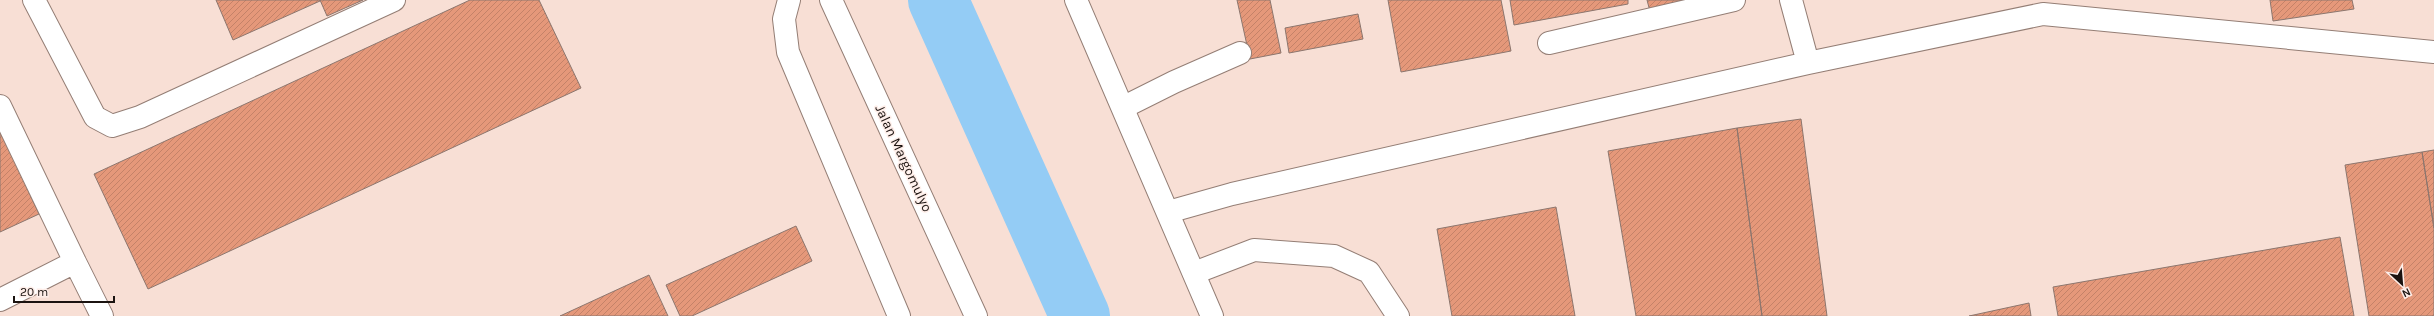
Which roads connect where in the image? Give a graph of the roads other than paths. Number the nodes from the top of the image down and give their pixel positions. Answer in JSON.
{"nodes":[{"id":1,"x":34,"y":0,"type":"edge"},
{"id":2,"x":394,"y":0,"type":"edge"},
{"id":3,"x":789,"y":0,"type":"edge"},
{"id":4,"x":831,"y":0,"type":"edge"},
{"id":5,"x":1076,"y":0,"type":"edge"},
{"id":6,"x":1734,"y":0,"type":"edge"},
{"id":7,"x":1791,"y":0,"type":"edge"},
{"id":8,"x":1549,"y":43,"type":"dead end"},
{"id":9,"x":2434,"y":52,"type":"edge"},
{"id":10,"x":1240,"y":53,"type":"dead end"},
{"id":11,"x":1808,"y":64,"type":"junction"},
{"id":12,"x":0,"y":106,"type":"edge"},
{"id":13,"x":1124,"y":107,"type":"junction"},
{"id":14,"x":1168,"y":212,"type":"junction"},
{"id":15,"x":75,"y":262,"type":"junction"},
{"id":16,"x":1194,"y":272,"type":"junction"},
{"id":17,"x":0,"y":300,"type":"edge"},
{"id":18,"x":102,"y":316,"type":"edge"},
{"id":19,"x":899,"y":316,"type":"edge"},
{"id":20,"x":976,"y":316,"type":"edge"},
{"id":21,"x":1212,"y":316,"type":"edge"},
{"id":22,"x":1398,"y":316,"type":"edge"}],
"edges":[{"from":1,"to":2,"type":"main road"},
{"from":3,"to":19,"type":"main road"},
{"from":4,"to":20,"type":"main road","name":"Jalan Margomulyo"},
{"from":5,"to":13,"type":"main road"},
{"from":6,"to":8,"type":"main road"},
{"from":7,"to":11,"type":"main road"},
{"from":9,"to":11,"type":"main road"},
{"from":10,"to":13,"type":"main road"},
{"from":11,"to":14,"type":"main road"},
{"from":12,"to":15,"type":"main road"},
{"from":13,"to":14,"type":"main road"},
{"from":14,"to":16,"type":"main road"},
{"from":15,"to":17,"type":"main road"},
{"from":15,"to":18,"type":"main road"},
{"from":16,"to":21,"type":"main road"},
{"from":16,"to":22,"type":"main road"}]}
